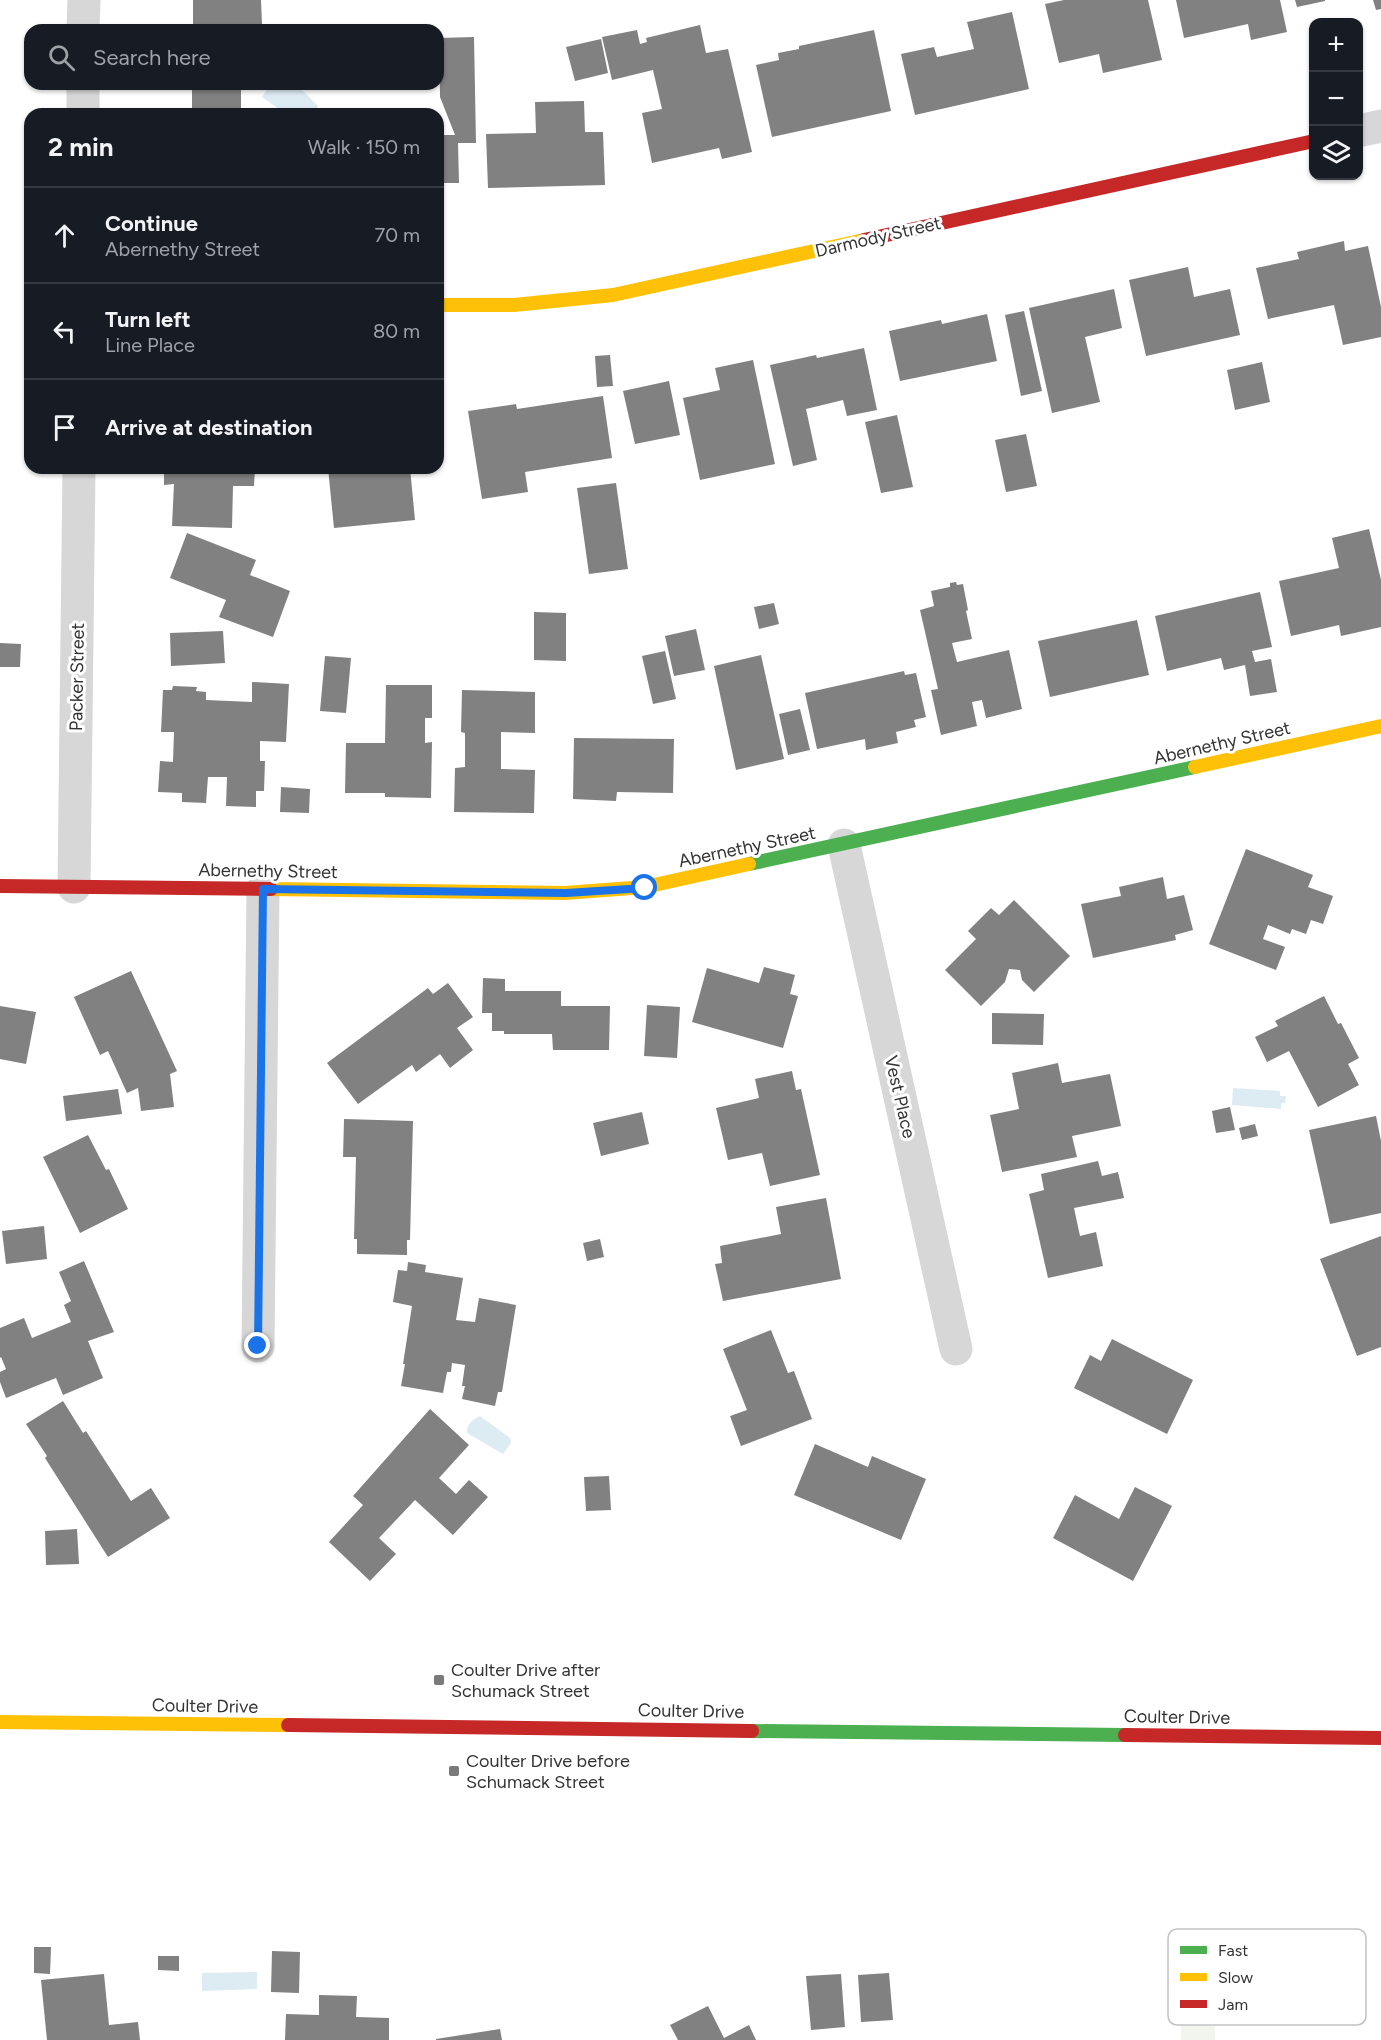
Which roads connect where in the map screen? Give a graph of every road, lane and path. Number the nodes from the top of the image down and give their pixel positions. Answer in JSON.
{"nodes":[{"id":1,"x":84,"y":0,"type":"edge"},
{"id":2,"x":83,"y":24,"type":"edge"},
{"id":3,"x":83,"y":90,"type":"edge"},
{"id":4,"x":83,"y":108,"type":"edge"},
{"id":5,"x":1381,"y":126,"type":"edge"},
{"id":6,"x":1363,"y":130,"type":"edge"},
{"id":7,"x":1309,"y":142,"type":"edge"},
{"id":8,"x":444,"y":304,"type":"edge"},
{"id":9,"x":79,"y":474,"type":"edge"},
{"id":10,"x":1381,"y":726,"type":"edge"},
{"id":11,"x":844,"y":845,"type":"junction"},
{"id":12,"x":0,"y":886,"type":"edge"},
{"id":13,"x":74,"y":887,"type":"junction"},
{"id":14,"x":263,"y":889,"type":"junction"},
{"id":15,"x":258,"y":1346,"type":"dead end"},
{"id":16,"x":956,"y":1349,"type":"dead end"},
{"id":17,"x":0,"y":1722,"type":"edge"},
{"id":18,"x":1381,"y":1738,"type":"edge"}],
"edges":[{"from":1,"to":2,"type":"street"},
{"from":3,"to":4,"type":"street"},
{"from":5,"to":6,"type":"street"},
{"from":7,"to":8,"type":"street","name":"Darmody Street"},
{"from":9,"to":13,"type":"street","name":"Packer Street"},
{"from":10,"to":11,"type":"street","name":"Abernethy Street"},
{"from":11,"to":14,"type":"street","name":"Abernethy Street"},
{"from":11,"to":16,"type":"street","name":"Vest Place"},
{"from":12,"to":13,"type":"street","name":"Abernethy Street"},
{"from":13,"to":14,"type":"street","name":"Abernethy Street"},
{"from":14,"to":15,"type":"street"},
{"from":17,"to":18,"type":"street","name":"Coulter Drive"}]}
